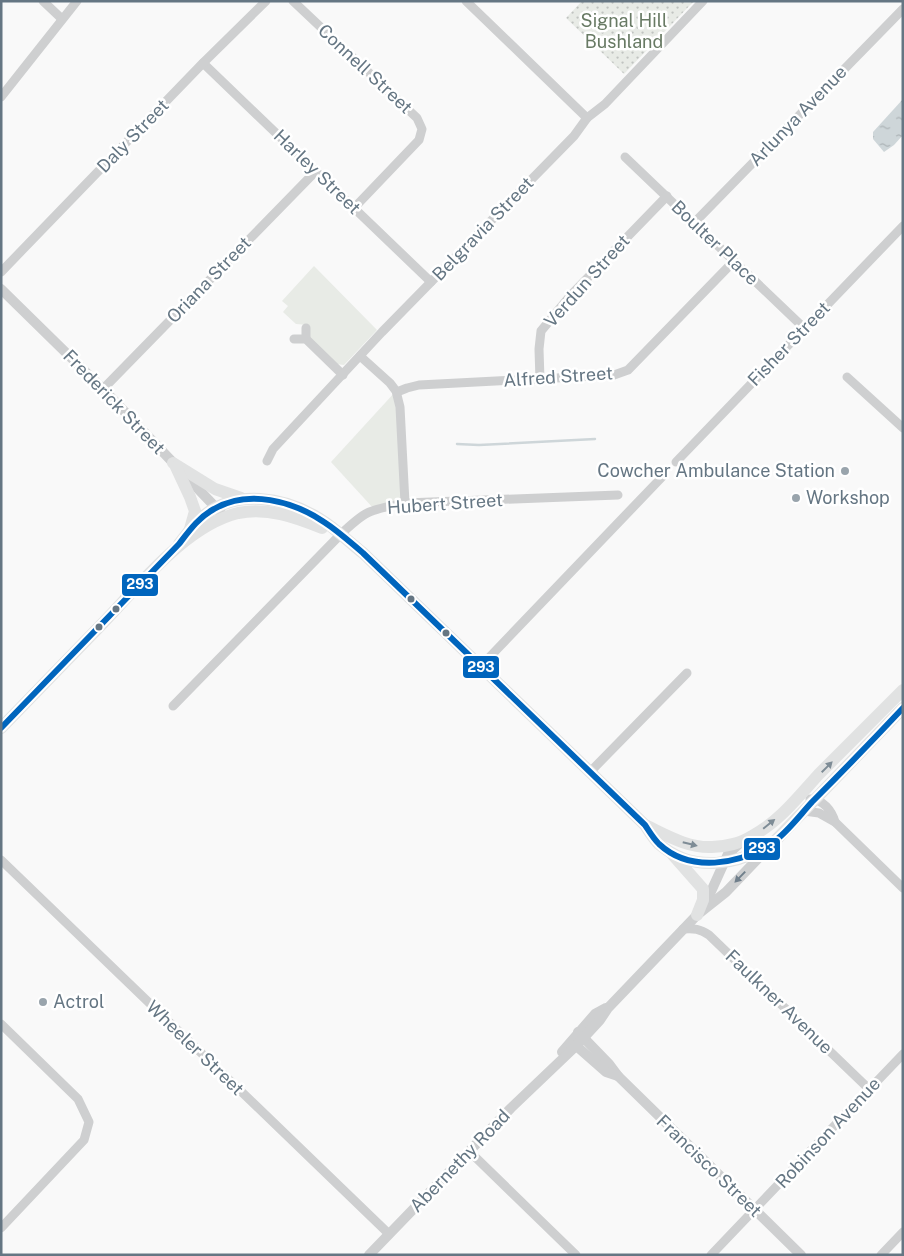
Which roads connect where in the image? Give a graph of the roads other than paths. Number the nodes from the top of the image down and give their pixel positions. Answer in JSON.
{"nodes":[{"id":1,"x":43,"y":1,"type":"edge"},
{"id":2,"x":77,"y":1,"type":"edge"},
{"id":3,"x":266,"y":1,"type":"edge"},
{"id":4,"x":293,"y":1,"type":"edge"},
{"id":5,"x":466,"y":1,"type":"edge"},
{"id":6,"x":703,"y":1,"type":"edge"},
{"id":7,"x":903,"y":9,"type":"edge"},
{"id":8,"x":62,"y":20,"type":"junction"},
{"id":9,"x":203,"y":63,"type":"junction"},
{"id":10,"x":1,"y":97,"type":"edge"},
{"id":11,"x":587,"y":118,"type":"junction"},
{"id":12,"x":625,"y":157,"type":"dead end"},
{"id":13,"x":315,"y":172,"type":"junction"},
{"id":14,"x":666,"y":196,"type":"junction"},
{"id":15,"x":354,"y":208,"type":"junction"},
{"id":16,"x":694,"y":223,"type":"junction"},
{"id":17,"x":903,"y":226,"type":"edge"},
{"id":18,"x":734,"y":261,"type":"junction"},
{"id":19,"x":1,"y":272,"type":"edge"},
{"id":20,"x":431,"y":282,"type":"junction"},
{"id":21,"x":1,"y":289,"type":"edge"},
{"id":22,"x":306,"y":328,"type":"dead end"},
{"id":23,"x":804,"y":328,"type":"junction"},
{"id":24,"x":294,"y":339,"type":"dead end"},
{"id":25,"x":306,"y":339,"type":"junction"},
{"id":26,"x":360,"y":356,"type":"junction"},
{"id":27,"x":343,"y":375,"type":"junction"},
{"id":28,"x":847,"y":377,"type":"dead end"},
{"id":29,"x":540,"y":380,"type":"junction"},
{"id":30,"x":103,"y":389,"type":"junction"},
{"id":31,"x":397,"y":392,"type":"junction"},
{"id":32,"x":903,"y":428,"type":"edge"},
{"id":33,"x":266,"y":461,"type":"dead end"},
{"id":34,"x":676,"y":462,"type":"dead end"},
{"id":35,"x":174,"y":465,"type":"junction"},
{"id":36,"x":663,"y":476,"type":"dead end"},
{"id":37,"x":618,"y":495,"type":"dead end"},
{"id":38,"x":244,"y":499,"type":"junction"},
{"id":39,"x":405,"y":503,"type":"junction"},
{"id":40,"x":220,"y":513,"type":"junction"},
{"id":41,"x":189,"y":531,"type":"junction"},
{"id":42,"x":340,"y":535,"type":"junction"},
{"id":43,"x":179,"y":544,"type":"junction"},
{"id":44,"x":480,"y":667,"type":"junction"},
{"id":45,"x":687,"y":673,"type":"dead end"},
{"id":46,"x":903,"y":690,"type":"edge"},
{"id":47,"x":173,"y":706,"type":"dead end"},
{"id":48,"x":903,"y":708,"type":"edge"},
{"id":49,"x":1,"y":728,"type":"edge"},
{"id":50,"x":590,"y":772,"type":"junction"},
{"id":51,"x":816,"y":799,"type":"junction"},
{"id":52,"x":794,"y":802,"type":"junction"},
{"id":53,"x":804,"y":811,"type":"junction"},
{"id":54,"x":835,"y":822,"type":"junction"},
{"id":55,"x":645,"y":825,"type":"junction"},
{"id":56,"x":742,"y":841,"type":"junction"},
{"id":57,"x":774,"y":842,"type":"junction"},
{"id":58,"x":668,"y":850,"type":"junction"},
{"id":59,"x":1,"y":860,"type":"edge"},
{"id":60,"x":724,"y":862,"type":"junction"},
{"id":61,"x":903,"y":888,"type":"edge"},
{"id":62,"x":700,"y":912,"type":"junction"},
{"id":63,"x":684,"y":929,"type":"junction"},
{"id":64,"x":1,"y":1024,"type":"edge"},
{"id":65,"x":581,"y":1035,"type":"junction"},
{"id":66,"x":574,"y":1044,"type":"junction"},
{"id":67,"x":903,"y":1054,"type":"edge"},
{"id":68,"x":618,"y":1076,"type":"junction"},
{"id":69,"x":869,"y":1088,"type":"junction"},
{"id":70,"x":469,"y":1151,"type":"junction"},
{"id":71,"x":755,"y":1210,"type":"junction"},
{"id":72,"x":1,"y":1228,"type":"edge"},
{"id":73,"x":903,"y":1232,"type":"edge"},
{"id":74,"x":389,"y":1234,"type":"junction"},
{"id":75,"x":369,"y":1255,"type":"edge"},
{"id":76,"x":576,"y":1255,"type":"edge"},
{"id":77,"x":711,"y":1255,"type":"edge"},
{"id":78,"x":801,"y":1255,"type":"edge"},
{"id":79,"x":881,"y":1255,"type":"edge"}],
"edges":[{"from":1,"to":8,"type":"street"},
{"from":2,"to":8,"type":"street"},
{"from":3,"to":9,"type":"street","name":"Daly Street"},
{"from":4,"to":15,"type":"street","name":"Connell Street"},
{"from":5,"to":11,"type":"street"},
{"from":6,"to":11,"type":"street","name":"Belgravia Street"},
{"from":7,"to":16,"type":"street","name":"Arlunya Avenue"},
{"from":8,"to":10,"type":"street"},
{"from":9,"to":13,"type":"street","name":"Harley Street"},
{"from":9,"to":19,"type":"street","name":"Daly Street"},
{"from":11,"to":20,"type":"street","name":"Belgravia Street"},
{"from":12,"to":14,"type":"street","name":"Boulter Place"},
{"from":13,"to":15,"type":"street","name":"Harley Street"},
{"from":13,"to":30,"type":"street","name":"Oriana Street"},
{"from":14,"to":16,"type":"street","name":"Boulter Place"},
{"from":14,"to":29,"type":"street","name":"Verdun Street"},
{"from":15,"to":20,"type":"street","name":"Harley Street"},
{"from":16,"to":18,"type":"street","name":"Boulter Place"},
{"from":17,"to":23,"type":"street","name":"Fisher Street"},
{"from":18,"to":23,"type":"street","name":"Boulter Place"},
{"from":18,"to":29,"type":"street","name":"Alfred Street"},
{"from":20,"to":26,"type":"street","name":"Belgravia Street"},
{"from":21,"to":30,"type":"street","name":"Frederick Street"},
{"from":22,"to":25,"type":"street"},
{"from":23,"to":34,"type":"street","name":"Fisher Street"},
{"from":24,"to":25,"type":"street"},
{"from":25,"to":27,"type":"street"},
{"from":26,"to":27,"type":"street","name":"Belgravia Street"},
{"from":26,"to":31,"type":"street"},
{"from":27,"to":33,"type":"street","name":"Belgravia Street"},
{"from":28,"to":32,"type":"street"},
{"from":29,"to":31,"type":"street","name":"Alfred Street"},
{"from":30,"to":35,"type":"street","name":"Frederick Street"},
{"from":31,"to":39,"type":"street"},
{"from":35,"to":38,"type":"main road"},
{"from":35,"to":40,"type":"street","name":"Frederick Street"},
{"from":35,"to":41,"type":"main road"},
{"from":36,"to":44,"type":"street"},
{"from":37,"to":39,"type":"street","name":"Hubert Street"},
{"from":38,"to":40,"type":"main road"},
{"from":38,"to":42,"type":"main road"},
{"from":39,"to":42,"type":"street","name":"Hubert Street"},
{"from":40,"to":41,"type":"main road"},
{"from":40,"to":42,"type":"main road"},
{"from":40,"to":43,"type":"main road"},
{"from":41,"to":43,"type":"main road"},
{"from":42,"to":44,"type":"main road"},
{"from":42,"to":47,"type":"street","name":"Hubert Street"},
{"from":43,"to":49,"type":"main road"},
{"from":44,"to":50,"type":"main road"},
{"from":45,"to":50,"type":"street"},
{"from":52,"to":46,"type":"main road","name":"Abernethy Road","one_way":true},
{"from":48,"to":51,"type":"main road","name":"Abernethy Road"},
{"from":50,"to":55,"type":"main road"},
{"from":51,"to":52,"type":"street"},
{"from":51,"to":53,"type":"main road","name":"Abernethy Road"},
{"from":51,"to":54,"type":"street"},
{"from":56,"to":52,"type":"main road","name":"Abernethy Road","one_way":true},
{"from":53,"to":54,"type":"street"},
{"from":53,"to":57,"type":"main road","name":"Abernethy Road"},
{"from":54,"to":61,"type":"street"},
{"from":55,"to":56,"type":"main road","one_way":true},
{"from":55,"to":58,"type":"main road"},
{"from":56,"to":60,"type":"street","name":"Abernethy Road"},
{"from":57,"to":60,"type":"main road"},
{"from":57,"to":62,"type":"street","name":"Abernethy Road","one_way":true},
{"from":58,"to":60,"type":"main road"},
{"from":58,"to":62,"type":"main road"},
{"from":59,"to":74,"type":"street","name":"Wheeler Street"},
{"from":60,"to":62,"type":"street","name":"Abernethy Road"},
{"from":62,"to":63,"type":"street","name":"Abernethy Road"},
{"from":63,"to":65,"type":"street","name":"Abernethy Road"},
{"from":63,"to":69,"type":"street","name":"Faulkner Avenue"},
{"from":64,"to":72,"type":"street"},
{"from":65,"to":66,"type":"street","name":"Abernethy Road"},
{"from":65,"to":68,"type":"street","name":"Francisco Street"},
{"from":66,"to":68,"type":"street","name":"Francisco Street"},
{"from":66,"to":70,"type":"street","name":"Abernethy Road"},
{"from":67,"to":69,"type":"street","name":"Robinson Avenue"},
{"from":68,"to":71,"type":"street","name":"Francisco Street"},
{"from":69,"to":71,"type":"street","name":"Robinson Avenue"},
{"from":70,"to":74,"type":"street","name":"Abernethy Road"},
{"from":70,"to":76,"type":"street"},
{"from":71,"to":77,"type":"street","name":"Robinson Avenue"},
{"from":71,"to":78,"type":"street","name":"Francisco Street"},
{"from":73,"to":79,"type":"street"},
{"from":74,"to":75,"type":"street","name":"Abernethy Road"}]}
